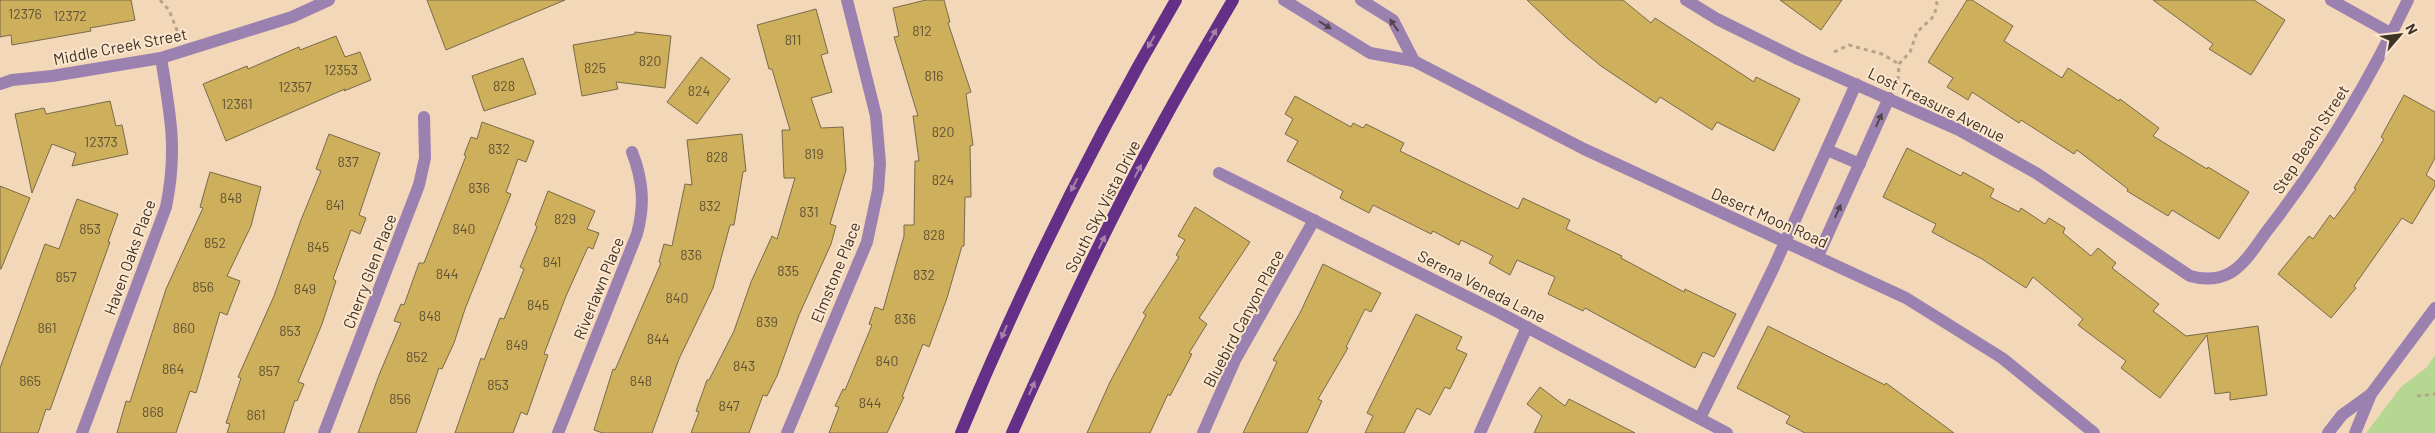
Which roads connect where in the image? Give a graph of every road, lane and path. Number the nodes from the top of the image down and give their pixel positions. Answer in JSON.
{"nodes":[{"id":1,"x":160,"y":0,"type":"edge"},
{"id":2,"x":329,"y":0,"type":"edge"},
{"id":3,"x":847,"y":0,"type":"edge"},
{"id":4,"x":1176,"y":0,"type":"edge"},
{"id":5,"x":1232,"y":0,"type":"edge"},
{"id":6,"x":1284,"y":0,"type":"edge"},
{"id":7,"x":1361,"y":0,"type":"edge"},
{"id":8,"x":1686,"y":0,"type":"edge"},
{"id":9,"x":1936,"y":0,"type":"edge"},
{"id":10,"x":2332,"y":0,"type":"edge"},
{"id":11,"x":2408,"y":0,"type":"edge"},
{"id":12,"x":178,"y":33,"type":"dead end"},
{"id":13,"x":2392,"y":34,"type":"junction"},
{"id":14,"x":1834,"y":52,"type":"dead end"},
{"id":15,"x":161,"y":58,"type":"junction"},
{"id":16,"x":1414,"y":61,"type":"junction"},
{"id":17,"x":1900,"y":64,"type":"junction"},
{"id":18,"x":1898,"y":80,"type":"dead end"},
{"id":19,"x":0,"y":84,"type":"edge"},
{"id":20,"x":1856,"y":84,"type":"junction"},
{"id":21,"x":1889,"y":98,"type":"junction"},
{"id":22,"x":424,"y":117,"type":"dead end"},
{"id":23,"x":1827,"y":150,"type":"junction"},
{"id":24,"x":632,"y":152,"type":"dead end"},
{"id":25,"x":1860,"y":164,"type":"junction"},
{"id":26,"x":1219,"y":173,"type":"dead end"},
{"id":27,"x":1314,"y":220,"type":"junction"},
{"id":28,"x":1786,"y":241,"type":"junction"},
{"id":29,"x":1818,"y":256,"type":"junction"},
{"id":30,"x":2217,"y":278,"type":"joint"},
{"id":31,"x":2435,"y":308,"type":"edge"},
{"id":32,"x":1528,"y":327,"type":"junction"},
{"id":33,"x":2371,"y":394,"type":"junction"},
{"id":34,"x":2435,"y":394,"type":"edge"},
{"id":35,"x":2417,"y":396,"type":"dead end"},
{"id":36,"x":1700,"y":418,"type":"junction"},
{"id":37,"x":82,"y":433,"type":"edge"},
{"id":38,"x":324,"y":433,"type":"edge"},
{"id":39,"x":558,"y":433,"type":"edge"},
{"id":40,"x":787,"y":433,"type":"edge"},
{"id":41,"x":962,"y":433,"type":"edge"},
{"id":42,"x":1012,"y":433,"type":"edge"},
{"id":43,"x":1203,"y":433,"type":"edge"},
{"id":44,"x":1480,"y":433,"type":"edge"},
{"id":45,"x":1727,"y":433,"type":"edge"},
{"id":46,"x":2094,"y":433,"type":"edge"},
{"id":47,"x":2328,"y":433,"type":"edge"},
{"id":48,"x":2356,"y":433,"type":"edge"}],
"edges":[{"from":1,"to":12,"type":"path"},
{"from":2,"to":15,"type":"street","name":"Middle Creek Street"},
{"from":3,"to":40,"type":"street","name":"Elmstone Place"},
{"from":4,"to":41,"type":"main road","name":"South Sky Vista Drive","one_way":true},
{"from":42,"to":5,"type":"main road","name":"South Sky Vista Drive","one_way":true},
{"from":6,"to":16,"type":"street","name":"Desert Moon Road","one_way":true},
{"from":16,"to":7,"type":"street","one_way":true},
{"from":8,"to":20,"type":"street","name":"Lost Treasure Avenue"},
{"from":9,"to":17,"type":"path"},
{"from":10,"to":13,"type":"street"},
{"from":11,"to":13,"type":"street","name":"Step Beach Street"},
{"from":13,"to":30,"type":"street","name":"Step Beach Street"},
{"from":14,"to":17,"type":"path"},
{"from":15,"to":19,"type":"street","name":"Middle Creek Street"},
{"from":15,"to":37,"type":"street","name":"Haven Oaks Place"},
{"from":16,"to":28,"type":"street","name":"Desert Moon Road"},
{"from":17,"to":18,"type":"path"},
{"from":20,"to":21,"type":"street","name":"Lost Treasure Avenue"},
{"from":20,"to":23,"type":"street"},
{"from":25,"to":21,"type":"street","one_way":true},
{"from":21,"to":30,"type":"street","name":"Lost Treasure Avenue"},
{"from":22,"to":38,"type":"street","name":"Cherry Glen Place"},
{"from":23,"to":25,"type":"street"},
{"from":23,"to":28,"type":"street"},
{"from":24,"to":39,"type":"street","name":"Riverlawn Place"},
{"from":29,"to":25,"type":"street","one_way":true},
{"from":26,"to":27,"type":"street","name":"Serena Veneda Lane"},
{"from":27,"to":32,"type":"street","name":"Serena Veneda Lane"},
{"from":27,"to":43,"type":"street","name":"Bluebird Canyon Place"},
{"from":28,"to":29,"type":"street","name":"Desert Moon Road"},
{"from":28,"to":36,"type":"street"},
{"from":29,"to":46,"type":"street","name":"Desert Moon Road"},
{"from":31,"to":33,"type":"street"},
{"from":32,"to":36,"type":"street","name":"Serena Veneda Lane"},
{"from":32,"to":44,"type":"street"},
{"from":33,"to":47,"type":"street"},
{"from":33,"to":48,"type":"street"},
{"from":34,"to":35,"type":"path"},
{"from":36,"to":45,"type":"street","name":"Serena Veneda Lane"}]}
